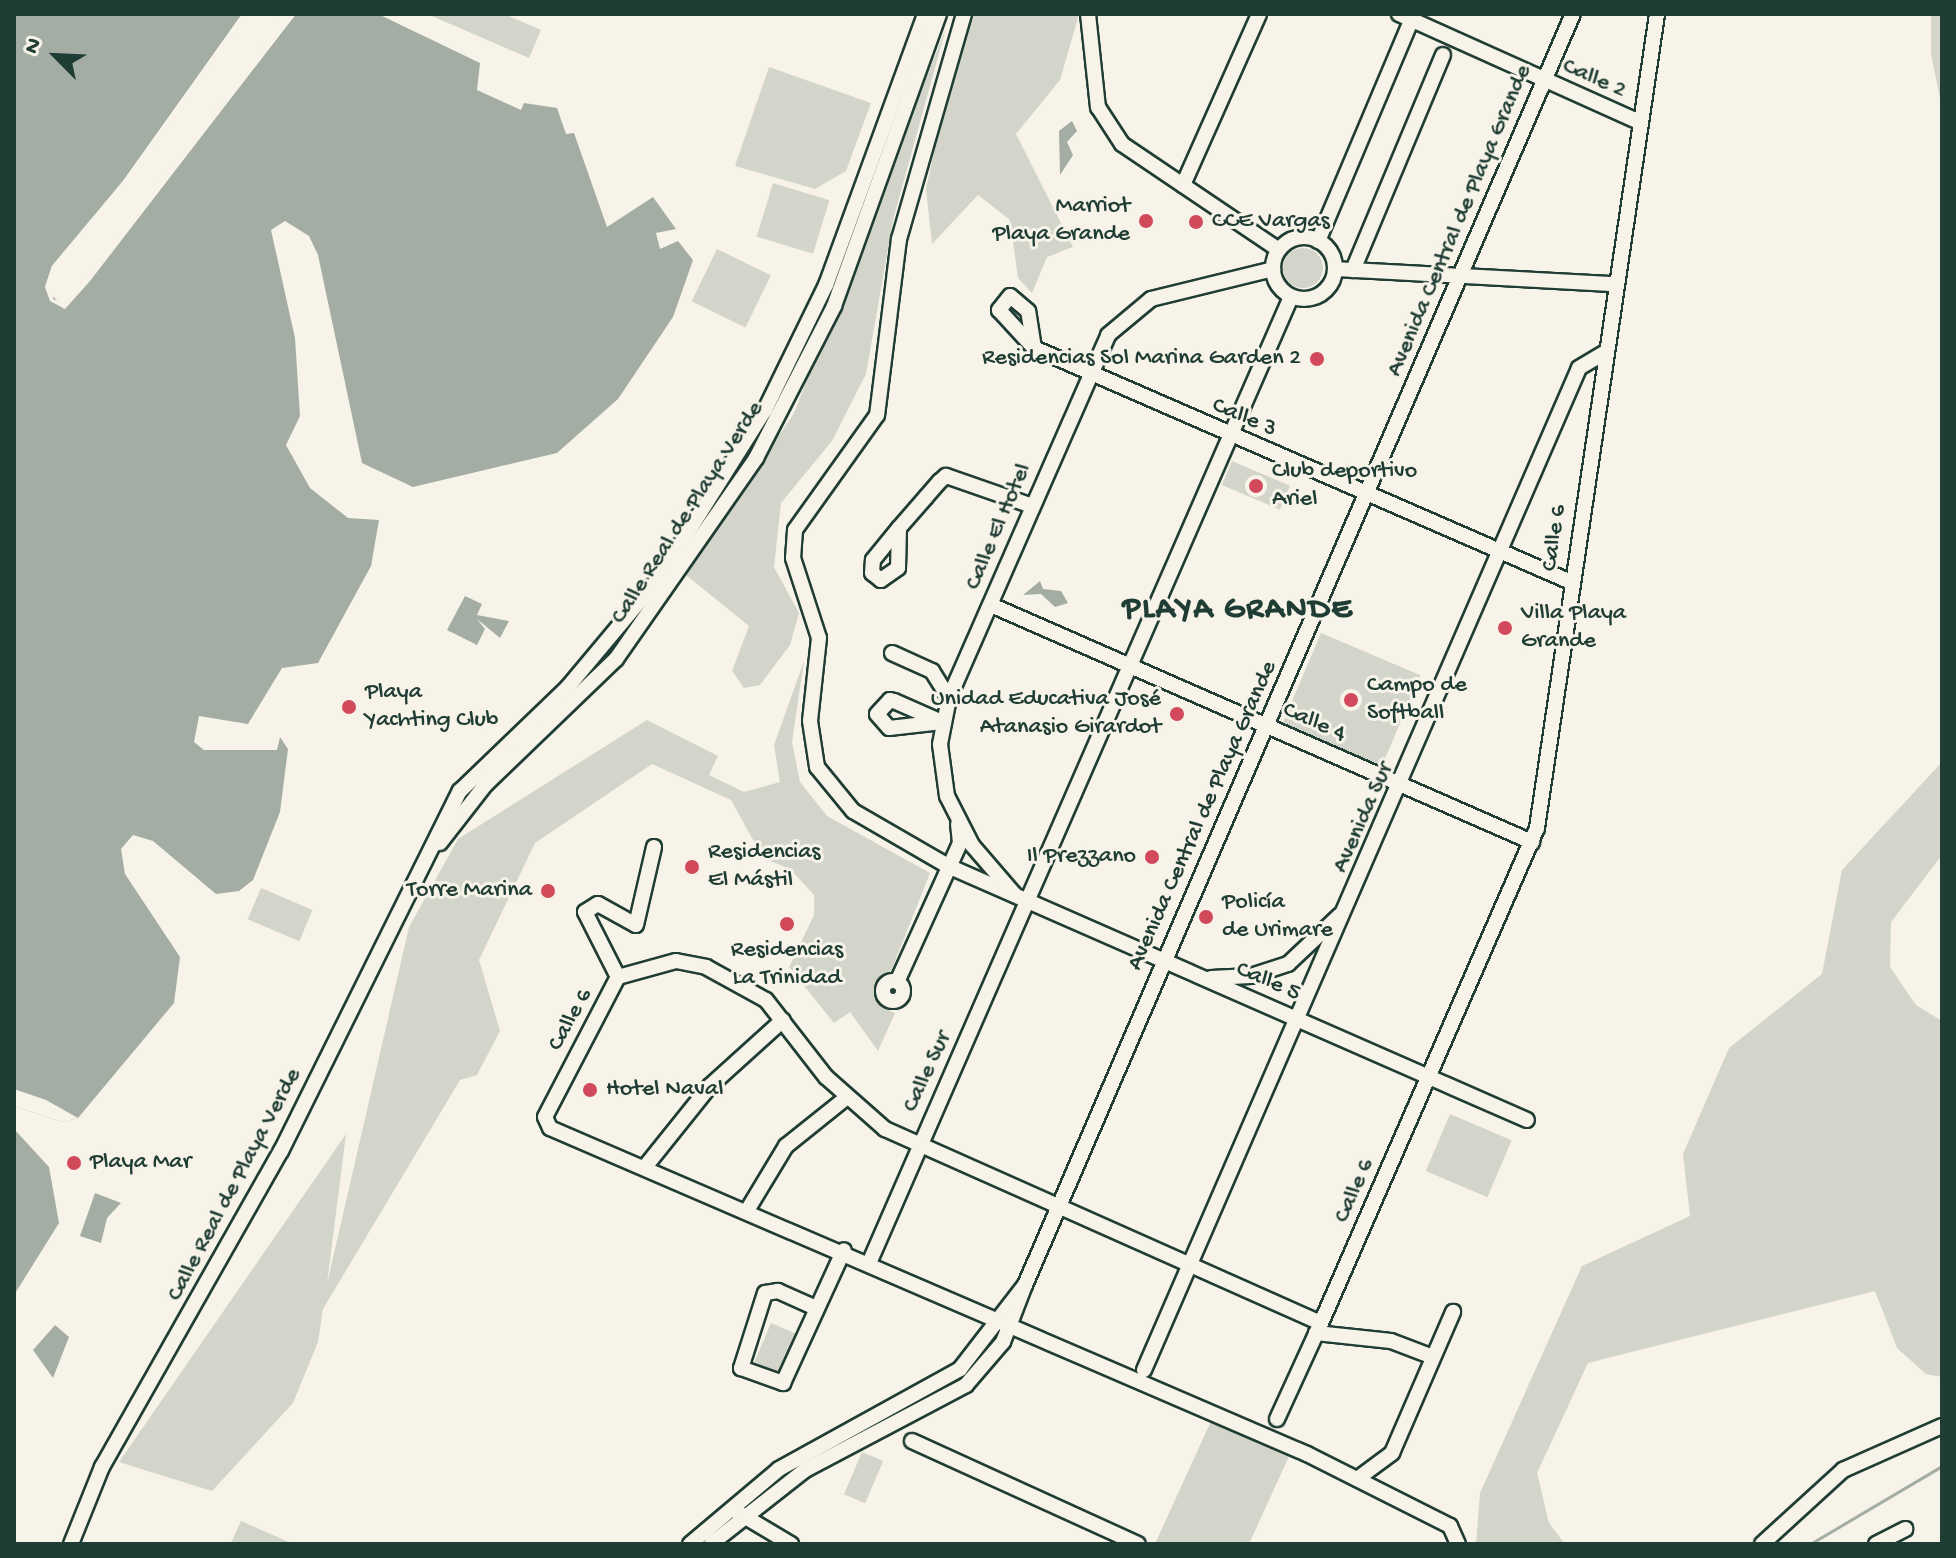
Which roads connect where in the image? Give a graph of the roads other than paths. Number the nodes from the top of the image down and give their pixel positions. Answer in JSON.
{"nodes":[{"id":1,"x":925,"y":14,"type":"edge"},
{"id":2,"x":939,"y":14,"type":"edge"},
{"id":3,"x":964,"y":14,"type":"edge"},
{"id":4,"x":1088,"y":14,"type":"edge"},
{"id":5,"x":1259,"y":14,"type":"edge"},
{"id":6,"x":1573,"y":14,"type":"edge"},
{"id":7,"x":1657,"y":14,"type":"edge"},
{"id":8,"x":1409,"y":16,"type":"edge"},
{"id":9,"x":1443,"y":55,"type":"dead end"},
{"id":10,"x":1543,"y":80,"type":"junction"},
{"id":11,"x":898,"y":110,"type":"junction"},
{"id":12,"x":1641,"y":123,"type":"junction"},
{"id":13,"x":1183,"y":185,"type":"junction"},
{"id":14,"x":1318,"y":241,"type":"junction"},
{"id":15,"x":1279,"y":250,"type":"junction"},
{"id":16,"x":1273,"y":269,"type":"junction"},
{"id":17,"x":1335,"y":269,"type":"junction"},
{"id":18,"x":1353,"y":270,"type":"junction"},
{"id":19,"x":1460,"y":278,"type":"junction"},
{"id":20,"x":1613,"y":284,"type":"junction"},
{"id":21,"x":833,"y":288,"type":"junction"},
{"id":22,"x":1291,"y":297,"type":"junction"},
{"id":23,"x":802,"y":339,"type":"junction"},
{"id":24,"x":816,"y":346,"type":"junction"},
{"id":25,"x":1034,"y":348,"type":"dead end"},
{"id":26,"x":1604,"y":353,"type":"junction"},
{"id":27,"x":1088,"y":374,"type":"junction"},
{"id":28,"x":781,"y":397,"type":"junction"},
{"id":29,"x":1230,"y":435,"type":"junction"},
{"id":30,"x":742,"y":449,"type":"junction"},
{"id":31,"x":756,"y":458,"type":"junction"},
{"id":32,"x":1368,"y":494,"type":"junction"},
{"id":33,"x":717,"y":505,"type":"junction"},
{"id":34,"x":1032,"y":506,"type":"junction"},
{"id":35,"x":899,"y":528,"type":"dead end"},
{"id":36,"x":1500,"y":548,"type":"junction"},
{"id":37,"x":1571,"y":582,"type":"junction"},
{"id":38,"x":991,"y":605,"type":"junction"},
{"id":39,"x":892,"y":653,"type":"dead end"},
{"id":40,"x":1132,"y":667,"type":"junction"},
{"id":41,"x":949,"y":698,"type":"junction"},
{"id":42,"x":1266,"y":726,"type":"junction"},
{"id":43,"x":1403,"y":786,"type":"junction"},
{"id":44,"x":958,"y":821,"type":"junction"},
{"id":45,"x":1532,"y":842,"type":"junction"},
{"id":46,"x":654,"y":847,"type":"dead end"},
{"id":47,"x":948,"y":866,"type":"junction"},
{"id":48,"x":1024,"y":901,"type":"junction"},
{"id":49,"x":1349,"y":907,"type":"junction"},
{"id":50,"x":1162,"y":961,"type":"junction"},
{"id":51,"x":618,"y":977,"type":"junction"},
{"id":52,"x":1198,"y":977,"type":"junction"},
{"id":53,"x":897,"y":982,"type":"dead end"},
{"id":54,"x":1297,"y":1019,"type":"junction"},
{"id":55,"x":783,"y":1020,"type":"junction"},
{"id":56,"x":1429,"y":1078,"type":"junction"},
{"id":57,"x":846,"y":1098,"type":"junction"},
{"id":58,"x":1527,"y":1120,"type":"dead end"},
{"id":59,"x":919,"y":1145,"type":"junction"},
{"id":60,"x":645,"y":1167,"type":"junction"},
{"id":61,"x":1058,"y":1208,"type":"junction"},
{"id":62,"x":748,"y":1209,"type":"junction"},
{"id":63,"x":844,"y":1250,"type":"junction"},
{"id":64,"x":870,"y":1261,"type":"junction"},
{"id":65,"x":1191,"y":1267,"type":"junction"},
{"id":66,"x":816,"y":1308,"type":"junction"},
{"id":67,"x":1453,"y":1312,"type":"dead end"},
{"id":68,"x":1005,"y":1325,"type":"junction"},
{"id":69,"x":1318,"y":1328,"type":"junction"},
{"id":70,"x":1433,"y":1357,"type":"junction"},
{"id":71,"x":1144,"y":1370,"type":"dead end"},
{"id":72,"x":1277,"y":1419,"type":"dead end"},
{"id":73,"x":1942,"y":1426,"type":"edge"},
{"id":74,"x":912,"y":1441,"type":"dead end"},
{"id":75,"x":1357,"y":1479,"type":"junction"},
{"id":76,"x":736,"y":1510,"type":"junction"},
{"id":77,"x":1905,"y":1529,"type":"dead end"},
{"id":78,"x":71,"y":1544,"type":"edge"},
{"id":79,"x":690,"y":1544,"type":"edge"},
{"id":80,"x":711,"y":1544,"type":"edge"},
{"id":81,"x":791,"y":1544,"type":"edge"},
{"id":82,"x":1138,"y":1544,"type":"edge"},
{"id":83,"x":1458,"y":1544,"type":"edge"},
{"id":84,"x":1762,"y":1544,"type":"edge"},
{"id":85,"x":1876,"y":1544,"type":"edge"}],
"edges":[{"from":1,"to":11,"type":"street","name":"Calle Real de Playa Verde"},
{"from":2,"to":11,"type":"street","name":"Calle Real de Playa Verde"},
{"from":3,"to":47,"type":"street","name":"Calle 5"},
{"from":4,"to":13,"type":"street"},
{"from":5,"to":13,"type":"street"},
{"from":6,"to":10,"type":"street","name":"Avenida Central de Playa Grande"},
{"from":7,"to":12,"type":"street","name":"Calle 6"},
{"from":8,"to":10,"type":"street","name":"Calle 2"},
{"from":8,"to":14,"type":"street"},
{"from":9,"to":18,"type":"street"},
{"from":10,"to":12,"type":"street","name":"Calle 2"},
{"from":10,"to":19,"type":"street","name":"Avenida Central de Playa Grande"},
{"from":11,"to":21,"type":"street","name":"Calle Real de Playa Verde"},
{"from":12,"to":20,"type":"street","name":"Calle 6"},
{"from":13,"to":15,"type":"street"},
{"from":14,"to":15,"type":"street"},
{"from":14,"to":17,"type":"street"},
{"from":15,"to":16,"type":"street"},
{"from":16,"to":22,"type":"street"},
{"from":16,"to":27,"type":"street","name":"Calle El Hotel"},
{"from":17,"to":18,"type":"street"},
{"from":17,"to":22,"type":"street"},
{"from":18,"to":19,"type":"street"},
{"from":19,"to":20,"type":"street"},
{"from":19,"to":32,"type":"street","name":"Avenida Central de Playa Grande"},
{"from":20,"to":26,"type":"street","name":"Calle 6"},
{"from":21,"to":23,"type":"street","name":"Calle Real de Playa Verde"},
{"from":21,"to":24,"type":"street","name":"Calle Real de Playa Verde"},
{"from":22,"to":29,"type":"street","name":"Calle Sur"},
{"from":23,"to":24,"type":"street"},
{"from":23,"to":28,"type":"street","name":"Calle Real de Playa Verde"},
{"from":24,"to":28,"type":"street","name":"Calle Real de Playa Verde"},
{"from":25,"to":27,"type":"street","name":"Calle 3"},
{"from":26,"to":36,"type":"street","name":"Avenida Sur"},
{"from":26,"to":37,"type":"street","name":"Calle 6"},
{"from":27,"to":29,"type":"street","name":"Calle 3"},
{"from":27,"to":34,"type":"street","name":"Calle El Hotel"},
{"from":28,"to":30,"type":"street","name":"Calle Real de Playa Verde"},
{"from":28,"to":31,"type":"street","name":"Calle Real de Playa Verde"},
{"from":29,"to":32,"type":"street","name":"Calle 3"},
{"from":29,"to":40,"type":"street","name":"Calle Sur"},
{"from":30,"to":31,"type":"street"},
{"from":30,"to":33,"type":"street","name":"Calle Real de Playa Verde"},
{"from":31,"to":33,"type":"street","name":"Calle Real de Playa Verde"},
{"from":32,"to":36,"type":"street","name":"Calle 3"},
{"from":32,"to":42,"type":"street","name":"Avenida Central de Playa Grande"},
{"from":33,"to":78,"type":"street","name":"Calle Real de Playa Verde"},
{"from":34,"to":35,"type":"street"},
{"from":34,"to":38,"type":"street","name":"Calle El Hotel"},
{"from":36,"to":37,"type":"street","name":"Calle 3"},
{"from":36,"to":43,"type":"street","name":"Avenida Sur"},
{"from":37,"to":45,"type":"street","name":"Calle 6"},
{"from":38,"to":40,"type":"street","name":"Calle 4"},
{"from":38,"to":41,"type":"street","name":"Calle El Hotel"},
{"from":39,"to":41,"type":"street"},
{"from":40,"to":42,"type":"street","name":"Calle 4"},
{"from":40,"to":48,"type":"street","name":"Calle Sur"},
{"from":41,"to":44,"type":"street","name":"Calle El Hotel"},
{"from":42,"to":43,"type":"street","name":"Calle 4"},
{"from":42,"to":50,"type":"street","name":"Avenida Central de Playa Grande"},
{"from":43,"to":45,"type":"street","name":"Calle 4"},
{"from":43,"to":49,"type":"street","name":"Avenida Sur"},
{"from":44,"to":47,"type":"street"},
{"from":44,"to":48,"type":"street","name":"Calle El Hotel"},
{"from":45,"to":56,"type":"street","name":"Calle 6"},
{"from":46,"to":51,"type":"street"},
{"from":47,"to":48,"type":"street","name":"Calle 5"},
{"from":47,"to":53,"type":"street"},
{"from":48,"to":50,"type":"street","name":"Calle 5"},
{"from":48,"to":59,"type":"street","name":"Calle Sur"},
{"from":49,"to":52,"type":"street"},
{"from":49,"to":54,"type":"street","name":"Avenida Sur"},
{"from":50,"to":52,"type":"street","name":"Calle 5"},
{"from":50,"to":61,"type":"street","name":"Avenida Central de Playa Grande"},
{"from":51,"to":55,"type":"street","name":"Calle 6"},
{"from":51,"to":60,"type":"street","name":"Calle 6"},
{"from":52,"to":54,"type":"street","name":"Calle 5"},
{"from":54,"to":56,"type":"street","name":"Calle 5"},
{"from":54,"to":65,"type":"street","name":"Avenida Sur"},
{"from":55,"to":57,"type":"street","name":"Calle 6"},
{"from":55,"to":60,"type":"street"},
{"from":56,"to":58,"type":"street","name":"Calle 5"},
{"from":56,"to":69,"type":"street","name":"Calle 6"},
{"from":57,"to":59,"type":"street","name":"Calle 6"},
{"from":57,"to":62,"type":"street"},
{"from":59,"to":61,"type":"street","name":"Calle 6"},
{"from":59,"to":64,"type":"street","name":"Calle Sur"},
{"from":60,"to":62,"type":"street"},
{"from":61,"to":65,"type":"street","name":"Calle 6"},
{"from":61,"to":68,"type":"street","name":"Avenida Central de Playa Grande"},
{"from":62,"to":63,"type":"street"},
{"from":63,"to":64,"type":"street"},
{"from":63,"to":66,"type":"street"},
{"from":64,"to":68,"type":"street"},
{"from":65,"to":69,"type":"street","name":"Calle 6"},
{"from":65,"to":71,"type":"street","name":"Avenida Sur"},
{"from":66,"to":66,"type":"street"},
{"from":67,"to":70,"type":"street"},
{"from":68,"to":75,"type":"street"},
{"from":68,"to":76,"type":"street","name":"Avenida Central de Playa Grande"},
{"from":69,"to":70,"type":"street"},
{"from":69,"to":72,"type":"street"},
{"from":70,"to":75,"type":"street"},
{"from":73,"to":84,"type":"street"},
{"from":74,"to":82,"type":"street"},
{"from":75,"to":83,"type":"street"},
{"from":76,"to":79,"type":"street"},
{"from":76,"to":80,"type":"street"},
{"from":76,"to":81,"type":"street"},
{"from":77,"to":85,"type":"street"}]}
